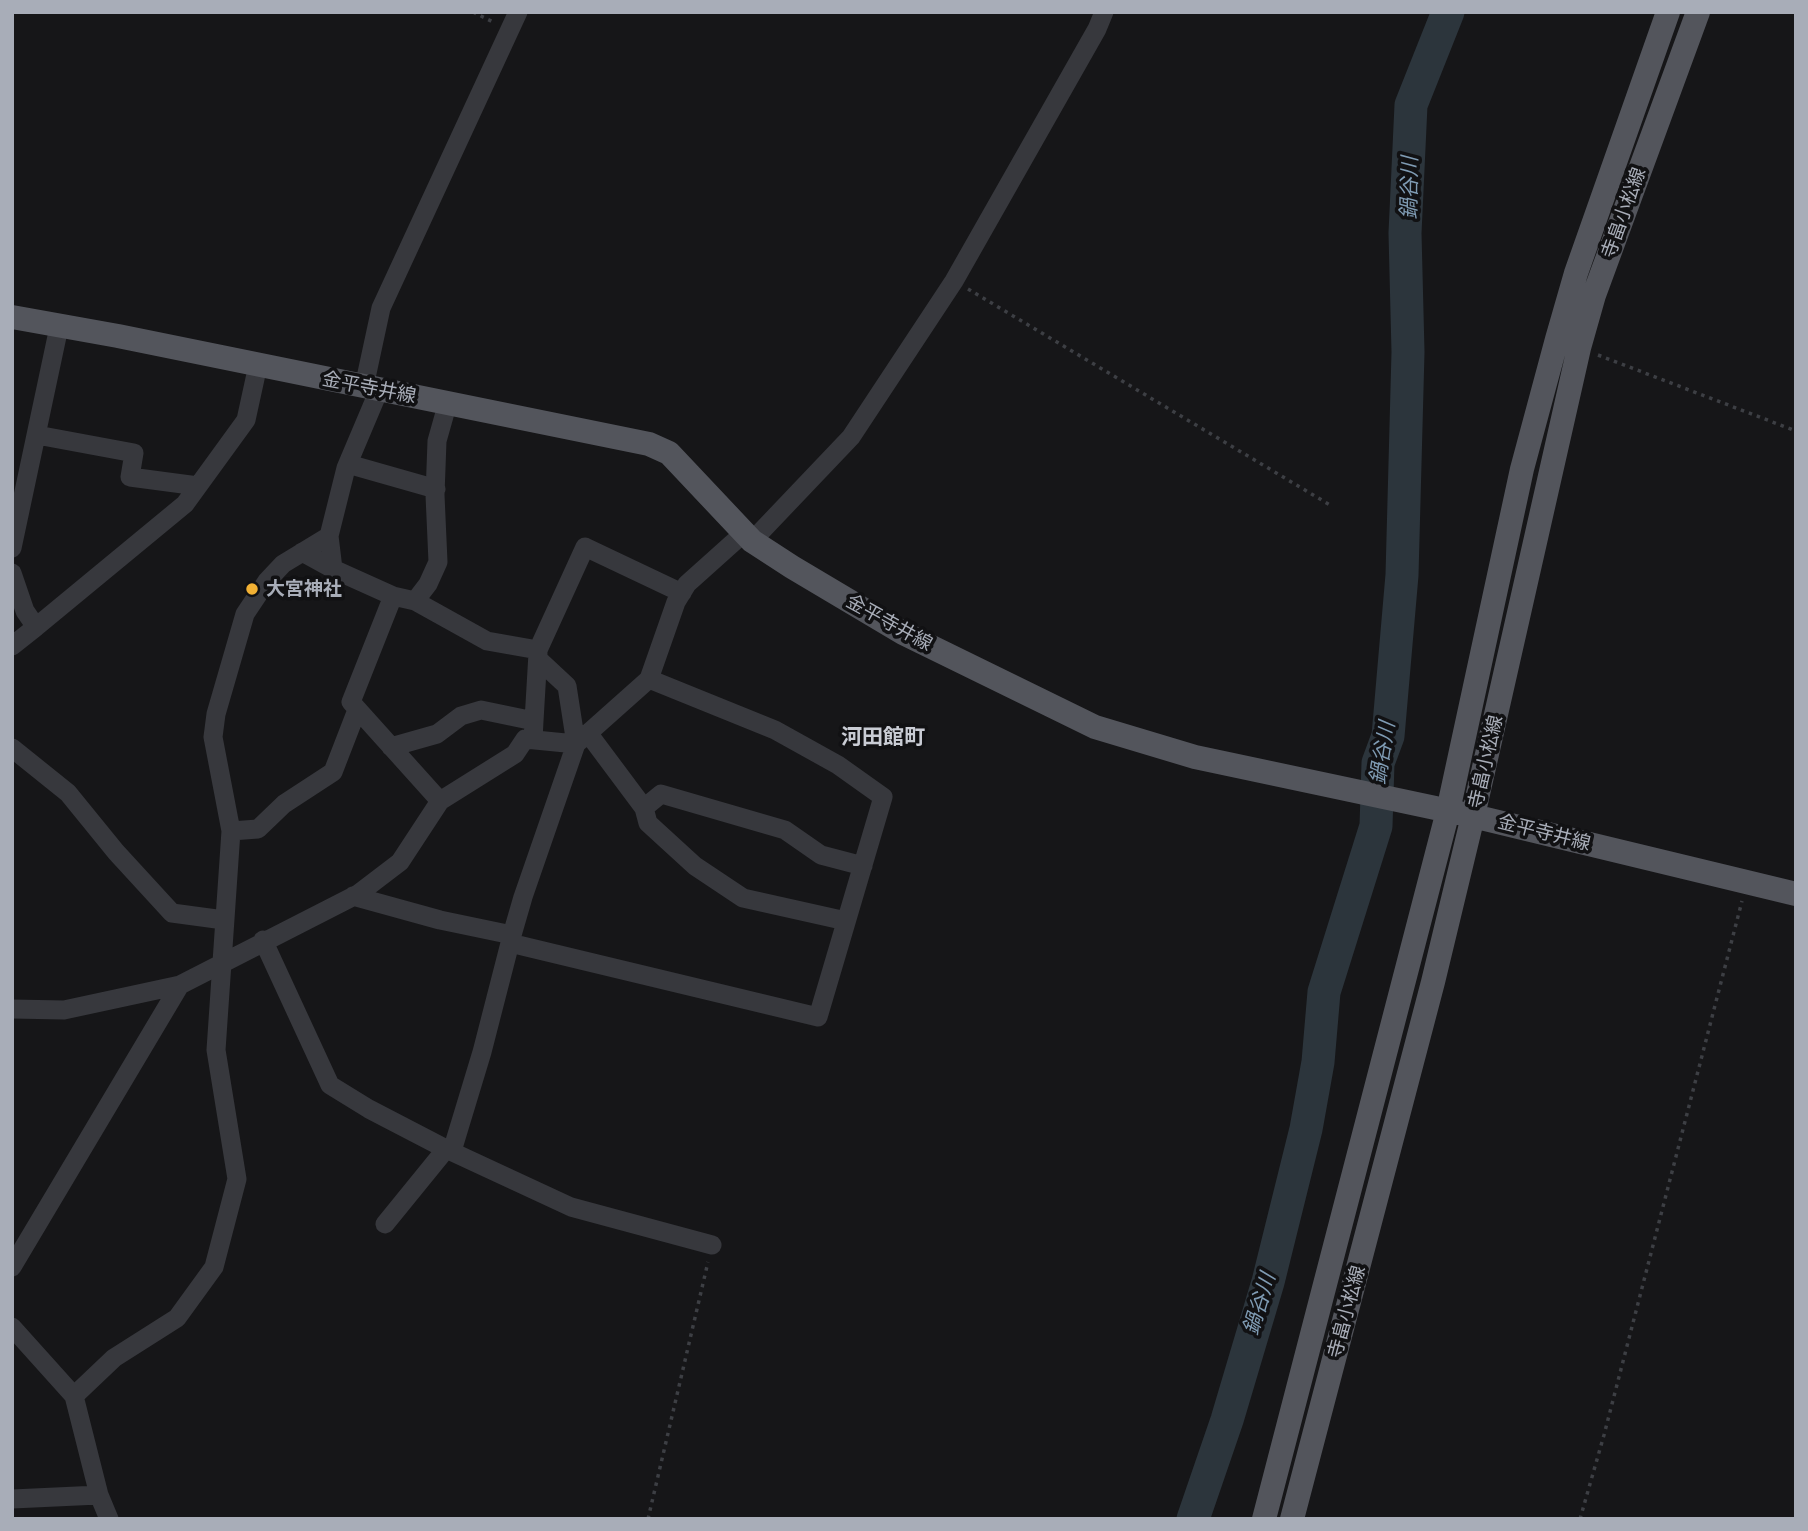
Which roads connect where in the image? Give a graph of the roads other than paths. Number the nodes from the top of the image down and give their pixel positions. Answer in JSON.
{"nodes":[{"id":1,"x":517,"y":12,"type":"edge"},
{"id":2,"x":1104,"y":12,"type":"edge"},
{"id":3,"x":1668,"y":12,"type":"edge"},
{"id":4,"x":1699,"y":12,"type":"edge"},
{"id":5,"x":12,"y":317,"type":"edge"},
{"id":6,"x":58,"y":327,"type":"junction"},
{"id":7,"x":258,"y":365,"type":"junction"},
{"id":8,"x":371,"y":389,"type":"junction"},
{"id":9,"x":448,"y":402,"type":"junction"},
{"id":10,"x":37,"y":435,"type":"junction"},
{"id":11,"x":348,"y":464,"type":"junction"},
{"id":12,"x":198,"y":485,"type":"junction"},
{"id":13,"x":436,"y":489,"type":"junction"},
{"id":14,"x":329,"y":536,"type":"junction"},
{"id":15,"x":748,"y":536,"type":"junction"},
{"id":16,"x":12,"y":548,"type":"edge"},
{"id":17,"x":302,"y":552,"type":"junction"},
{"id":18,"x":333,"y":569,"type":"junction"},
{"id":19,"x":12,"y":573,"type":"edge"},
{"id":20,"x":682,"y":593,"type":"junction"},
{"id":21,"x":393,"y":596,"type":"junction"},
{"id":22,"x":415,"y":601,"type":"junction"},
{"id":23,"x":36,"y":627,"type":"junction"},
{"id":24,"x":12,"y":646,"type":"edge"},
{"id":25,"x":538,"y":655,"type":"junction"},
{"id":26,"x":649,"y":679,"type":"junction"},
{"id":27,"x":357,"y":710,"type":"junction"},
{"id":28,"x":534,"y":730,"type":"junction"},
{"id":29,"x":582,"y":738,"type":"junction"},
{"id":30,"x":391,"y":747,"type":"junction"},
{"id":31,"x":12,"y":748,"type":"edge"},
{"id":32,"x":440,"y":801,"type":"junction"},
{"id":33,"x":644,"y":808,"type":"junction"},
{"id":34,"x":1448,"y":811,"type":"junction"},
{"id":35,"x":1473,"y":816,"type":"junction"},
{"id":36,"x":231,"y":831,"type":"junction"},
{"id":37,"x":863,"y":866,"type":"junction"},
{"id":38,"x":1796,"y":894,"type":"edge"},
{"id":39,"x":353,"y":896,"type":"junction"},
{"id":40,"x":224,"y":920,"type":"junction"},
{"id":41,"x":846,"y":921,"type":"junction"},
{"id":42,"x":511,"y":939,"type":"junction"},
{"id":43,"x":263,"y":940,"type":"junction"},
{"id":44,"x":223,"y":961,"type":"junction"},
{"id":45,"x":180,"y":985,"type":"junction"},
{"id":46,"x":12,"y":1009,"type":"edge"},
{"id":47,"x":449,"y":1150,"type":"junction"},
{"id":48,"x":385,"y":1224,"type":"dead end"},
{"id":49,"x":712,"y":1245,"type":"road end"},
{"id":50,"x":12,"y":1267,"type":"edge"},
{"id":51,"x":12,"y":1327,"type":"edge"},
{"id":52,"x":74,"y":1395,"type":"junction"},
{"id":53,"x":99,"y":1495,"type":"junction"},
{"id":54,"x":12,"y":1499,"type":"edge"},
{"id":55,"x":109,"y":1519,"type":"edge"},
{"id":56,"x":1264,"y":1519,"type":"edge"},
{"id":57,"x":1293,"y":1519,"type":"edge"}],
"edges":[{"from":1,"to":8,"type":"street"},
{"from":2,"to":15,"type":"street"},
{"from":3,"to":34,"type":"main road","name":"寺畠小松線"},
{"from":4,"to":35,"type":"main road","name":"寺畠小松線"},
{"from":5,"to":6,"type":"main road","name":"金平寺井線"},
{"from":6,"to":7,"type":"main road","name":"金平寺井線"},
{"from":6,"to":10,"type":"street"},
{"from":7,"to":8,"type":"main road","name":"金平寺井線"},
{"from":7,"to":12,"type":"street"},
{"from":8,"to":9,"type":"main road","name":"金平寺井線"},
{"from":8,"to":11,"type":"street"},
{"from":9,"to":13,"type":"street"},
{"from":9,"to":15,"type":"main road","name":"金平寺井線"},
{"from":10,"to":12,"type":"street"},
{"from":10,"to":16,"type":"street"},
{"from":11,"to":13,"type":"street"},
{"from":11,"to":14,"type":"street"},
{"from":12,"to":23,"type":"street"},
{"from":13,"to":22,"type":"street"},
{"from":14,"to":17,"type":"street"},
{"from":14,"to":18,"type":"street"},
{"from":15,"to":20,"type":"street"},
{"from":15,"to":34,"type":"main road","name":"金平寺井線"},
{"from":17,"to":18,"type":"street"},
{"from":17,"to":36,"type":"street"},
{"from":18,"to":21,"type":"street"},
{"from":19,"to":23,"type":"street"},
{"from":20,"to":25,"type":"street"},
{"from":20,"to":26,"type":"street"},
{"from":21,"to":22,"type":"street"},
{"from":21,"to":27,"type":"street"},
{"from":22,"to":25,"type":"street"},
{"from":23,"to":24,"type":"street"},
{"from":25,"to":28,"type":"street"},
{"from":25,"to":29,"type":"street"},
{"from":26,"to":29,"type":"street"},
{"from":26,"to":37,"type":"street"},
{"from":27,"to":30,"type":"street"},
{"from":27,"to":36,"type":"street"},
{"from":28,"to":29,"type":"street"},
{"from":28,"to":30,"type":"street"},
{"from":28,"to":32,"type":"street"},
{"from":29,"to":33,"type":"street"},
{"from":29,"to":42,"type":"street"},
{"from":30,"to":32,"type":"street"},
{"from":31,"to":40,"type":"street"},
{"from":32,"to":39,"type":"street"},
{"from":33,"to":37,"type":"street"},
{"from":33,"to":41,"type":"street"},
{"from":34,"to":35,"type":"main road","name":"金平寺井線"},
{"from":34,"to":56,"type":"main road","name":"寺畠小松線"},
{"from":35,"to":38,"type":"main road","name":"金平寺井線"},
{"from":35,"to":57,"type":"main road","name":"寺畠小松線"},
{"from":36,"to":40,"type":"street"},
{"from":37,"to":41,"type":"street"},
{"from":39,"to":42,"type":"street"},
{"from":39,"to":43,"type":"street"},
{"from":40,"to":44,"type":"street"},
{"from":41,"to":42,"type":"street"},
{"from":42,"to":47,"type":"street"},
{"from":43,"to":44,"type":"street"},
{"from":43,"to":47,"type":"street"},
{"from":44,"to":45,"type":"street"},
{"from":44,"to":52,"type":"street"},
{"from":45,"to":46,"type":"street"},
{"from":45,"to":50,"type":"street"},
{"from":47,"to":48,"type":"street"},
{"from":47,"to":49,"type":"street"},
{"from":51,"to":52,"type":"street"},
{"from":52,"to":53,"type":"street"},
{"from":53,"to":54,"type":"street"},
{"from":53,"to":55,"type":"street"}]}
